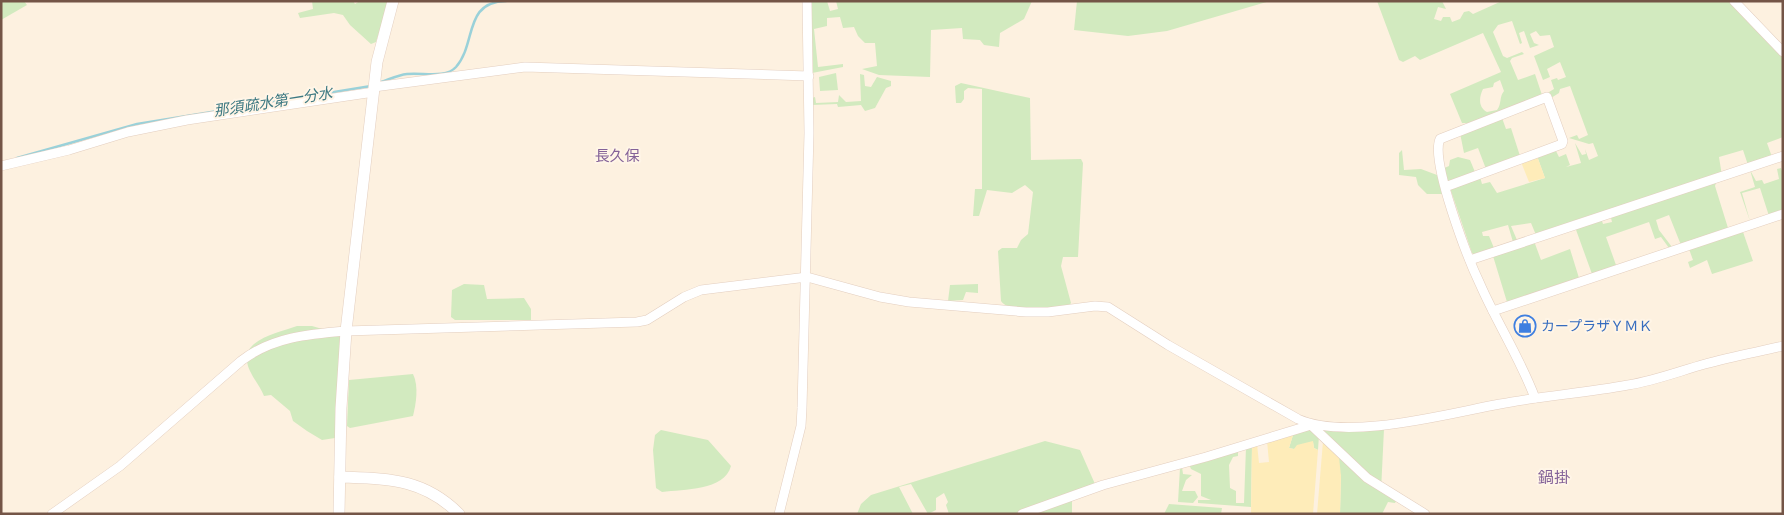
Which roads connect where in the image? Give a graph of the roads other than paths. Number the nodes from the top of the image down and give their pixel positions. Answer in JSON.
{"nodes":[{"id":1,"x":393,"y":1,"type":"edge"},
{"id":2,"x":807,"y":1,"type":"edge"},
{"id":3,"x":1734,"y":1,"type":"edge"},
{"id":4,"x":1783,"y":52,"type":"edge"},
{"id":5,"x":809,"y":76,"type":"junction"},
{"id":6,"x":374,"y":90,"type":"junction"},
{"id":7,"x":1783,"y":156,"type":"edge"},
{"id":8,"x":1,"y":166,"type":"edge"},
{"id":9,"x":1445,"y":187,"type":"junction"},
{"id":10,"x":1783,"y":214,"type":"edge"},
{"id":11,"x":1470,"y":260,"type":"junction"},
{"id":12,"x":807,"y":277,"type":"junction"},
{"id":13,"x":1493,"y":311,"type":"junction"},
{"id":14,"x":346,"y":330,"type":"junction"},
{"id":15,"x":1783,"y":346,"type":"edge"},
{"id":16,"x":1535,"y":398,"type":"junction"},
{"id":17,"x":1311,"y":425,"type":"junction"},
{"id":18,"x":340,"y":477,"type":"junction"},
{"id":19,"x":52,"y":514,"type":"edge"},
{"id":20,"x":339,"y":514,"type":"edge"},
{"id":21,"x":459,"y":514,"type":"edge"},
{"id":22,"x":778,"y":514,"type":"edge"},
{"id":23,"x":1022,"y":514,"type":"edge"},
{"id":24,"x":1425,"y":514,"type":"edge"}],
"edges":[{"from":1,"to":6,"type":"street"},
{"from":2,"to":5,"type":"street"},
{"from":3,"to":4,"type":"street"},
{"from":5,"to":6,"type":"street"},
{"from":5,"to":12,"type":"street"},
{"from":6,"to":8,"type":"street"},
{"from":6,"to":14,"type":"street"},
{"from":7,"to":11,"type":"street"},
{"from":9,"to":9,"type":"street"},
{"from":9,"to":11,"type":"street"},
{"from":10,"to":13,"type":"street"},
{"from":11,"to":13,"type":"street"},
{"from":12,"to":14,"type":"street"},
{"from":12,"to":17,"type":"street"},
{"from":12,"to":22,"type":"street"},
{"from":13,"to":16,"type":"street"},
{"from":14,"to":18,"type":"street"},
{"from":14,"to":19,"type":"street"},
{"from":15,"to":16,"type":"street"},
{"from":16,"to":17,"type":"street"},
{"from":17,"to":23,"type":"street"},
{"from":17,"to":24,"type":"street"},
{"from":18,"to":20,"type":"street"},
{"from":18,"to":21,"type":"street"}]}
